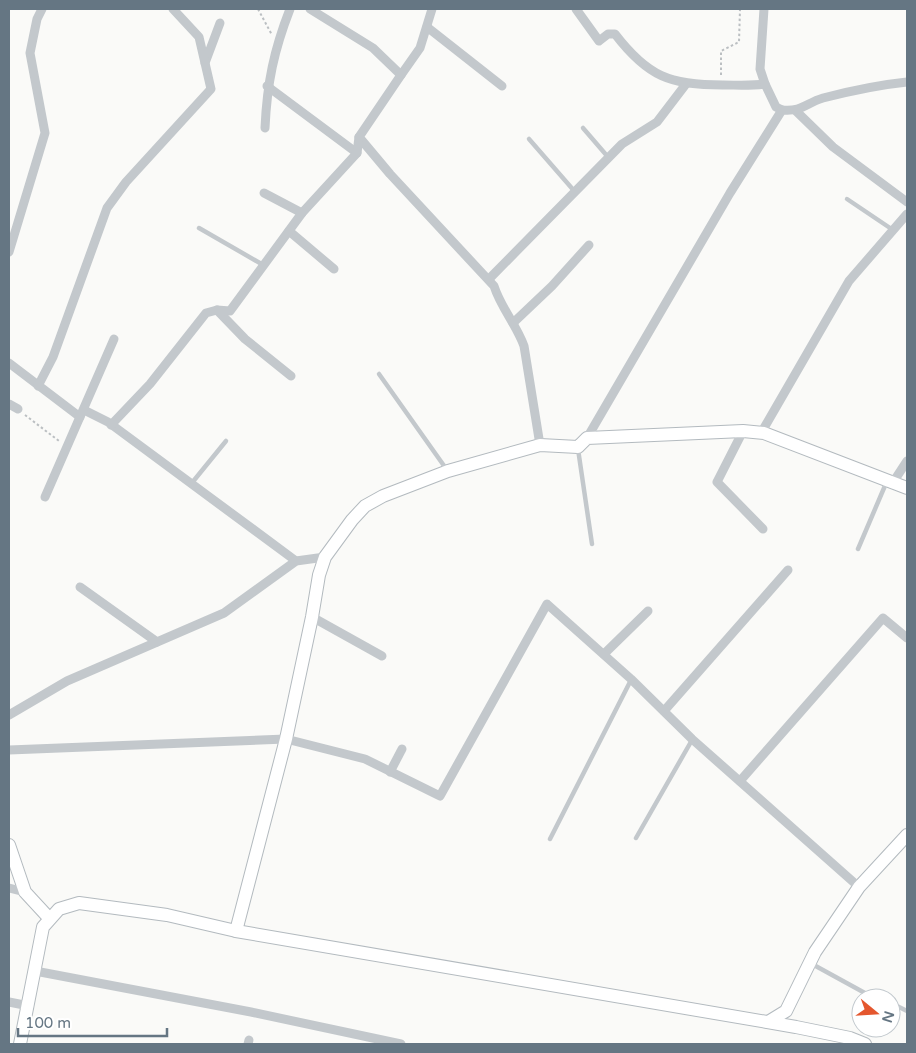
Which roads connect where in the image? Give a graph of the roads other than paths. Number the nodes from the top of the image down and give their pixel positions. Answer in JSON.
{"nodes":[{"id":1,"x":42,"y":9,"type":"edge"},
{"id":2,"x":173,"y":9,"type":"edge"},
{"id":3,"x":290,"y":9,"type":"edge"},
{"id":4,"x":310,"y":9,"type":"edge"},
{"id":5,"x":432,"y":9,"type":"edge"},
{"id":6,"x":576,"y":9,"type":"edge"},
{"id":7,"x":764,"y":9,"type":"edge"},
{"id":8,"x":220,"y":23,"type":"dead end"},
{"id":9,"x":427,"y":28,"type":"junction"},
{"id":10,"x":205,"y":63,"type":"junction"},
{"id":11,"x":401,"y":75,"type":"junction"},
{"id":12,"x":907,"y":82,"type":"edge"},
{"id":13,"x":686,"y":84,"type":"junction"},
{"id":14,"x":765,"y":84,"type":"junction"},
{"id":15,"x":267,"y":86,"type":"junction"},
{"id":16,"x":502,"y":86,"type":"dead end"},
{"id":17,"x":782,"y":110,"type":"junction"},
{"id":18,"x":796,"y":111,"type":"junction"},
{"id":19,"x":265,"y":128,"type":"dead end"},
{"id":20,"x":583,"y":128,"type":"dead end"},
{"id":21,"x":359,"y":137,"type":"junction"},
{"id":22,"x":529,"y":139,"type":"dead end"},
{"id":23,"x":357,"y":153,"type":"junction"},
{"id":24,"x":609,"y":158,"type":"junction"},
{"id":25,"x":264,"y":193,"type":"dead end"},
{"id":26,"x":576,"y":193,"type":"junction"},
{"id":27,"x":847,"y":199,"type":"dead end"},
{"id":28,"x":907,"y":202,"type":"edge"},
{"id":29,"x":302,"y":212,"type":"junction"},
{"id":30,"x":907,"y":214,"type":"edge"},
{"id":31,"x":199,"y":228,"type":"dead end"},
{"id":32,"x":893,"y":230,"type":"junction"},
{"id":33,"x":289,"y":231,"type":"junction"},
{"id":34,"x":12,"y":232,"type":"edge"},
{"id":35,"x":589,"y":245,"type":"dead end"},
{"id":36,"x":9,"y":252,"type":"edge"},
{"id":37,"x":265,"y":266,"type":"junction"},
{"id":38,"x":334,"y":269,"type":"dead end"},
{"id":39,"x":489,"y":279,"type":"junction"},
{"id":40,"x":217,"y":310,"type":"junction"},
{"id":41,"x":513,"y":323,"type":"junction"},
{"id":42,"x":114,"y":339,"type":"dead end"},
{"id":43,"x":9,"y":363,"type":"edge"},
{"id":44,"x":379,"y":374,"type":"dead end"},
{"id":45,"x":291,"y":376,"type":"dead end"},
{"id":46,"x":38,"y":386,"type":"junction"},
{"id":47,"x":9,"y":404,"type":"edge"},
{"id":48,"x":18,"y":409,"type":"road end"},
{"id":49,"x":82,"y":414,"type":"junction"},
{"id":50,"x":111,"y":425,"type":"junction"},
{"id":51,"x":743,"y":431,"type":"junction"},
{"id":52,"x":764,"y":433,"type":"junction"},
{"id":53,"x":587,"y":438,"type":"junction"},
{"id":54,"x":226,"y":441,"type":"dead end"},
{"id":55,"x":540,"y":445,"type":"junction"},
{"id":56,"x":578,"y":447,"type":"junction"},
{"id":57,"x":907,"y":461,"type":"edge"},
{"id":58,"x":448,"y":471,"type":"junction"},
{"id":59,"x":890,"y":482,"type":"junction"},
{"id":60,"x":191,"y":484,"type":"junction"},
{"id":61,"x":907,"y":488,"type":"edge"},
{"id":62,"x":44,"y":497,"type":"dead end"},
{"id":63,"x":763,"y":529,"type":"dead end"},
{"id":64,"x":592,"y":544,"type":"dead end"},
{"id":65,"x":858,"y":549,"type":"dead end"},
{"id":66,"x":325,"y":557,"type":"junction"},
{"id":67,"x":296,"y":561,"type":"junction"},
{"id":68,"x":788,"y":570,"type":"dead end"},
{"id":69,"x":80,"y":587,"type":"dead end"},
{"id":70,"x":648,"y":611,"type":"dead end"},
{"id":71,"x":312,"y":617,"type":"junction"},
{"id":72,"x":907,"y":638,"type":"edge"},
{"id":73,"x":157,"y":642,"type":"junction"},
{"id":74,"x":604,"y":654,"type":"junction"},
{"id":75,"x":382,"y":656,"type":"dead end"},
{"id":76,"x":632,"y":679,"type":"junction"},
{"id":77,"x":664,"y":711,"type":"junction"},
{"id":78,"x":9,"y":716,"type":"edge"},
{"id":79,"x":286,"y":739,"type":"junction"},
{"id":80,"x":692,"y":739,"type":"junction"},
{"id":81,"x":402,"y":749,"type":"dead end"},
{"id":82,"x":9,"y":750,"type":"edge"},
{"id":83,"x":390,"y":772,"type":"junction"},
{"id":84,"x":740,"y":781,"type":"junction"},
{"id":85,"x":907,"y":835,"type":"edge"},
{"id":86,"x":636,"y":838,"type":"dead end"},
{"id":87,"x":550,"y":839,"type":"dead end"},
{"id":88,"x":9,"y":844,"type":"edge"},
{"id":89,"x":859,"y":887,"type":"junction"},
{"id":90,"x":9,"y":888,"type":"edge"},
{"id":91,"x":25,"y":892,"type":"junction"},
{"id":92,"x":49,"y":918,"type":"junction"},
{"id":93,"x":236,"y":931,"type":"junction"},
{"id":94,"x":810,"y":963,"type":"junction"},
{"id":95,"x":35,"y":971,"type":"junction"},
{"id":96,"x":856,"y":988,"type":"edge"},
{"id":97,"x":9,"y":1002,"type":"edge"},
{"id":98,"x":29,"y":1006,"type":"junction"},
{"id":99,"x":786,"y":1011,"type":"junction"},
{"id":100,"x":768,"y":1022,"type":"junction"},
{"id":101,"x":796,"y":1027,"type":"junction"},
{"id":102,"x":20,"y":1044,"type":"edge"},
{"id":103,"x":401,"y":1044,"type":"edge"},
{"id":104,"x":865,"y":1044,"type":"edge"}],
"edges":[{"from":1,"to":34,"type":"street"},
{"from":2,"to":10,"type":"street"},
{"from":3,"to":15,"type":"street"},
{"from":4,"to":11,"type":"street"},
{"from":5,"to":9,"type":"street"},
{"from":6,"to":13,"type":"street"},
{"from":7,"to":14,"type":"street"},
{"from":8,"to":10,"type":"street"},
{"from":9,"to":11,"type":"street"},
{"from":9,"to":16,"type":"street"},
{"from":10,"to":46,"type":"street"},
{"from":11,"to":21,"type":"street"},
{"from":12,"to":18,"type":"street"},
{"from":13,"to":14,"type":"street"},
{"from":13,"to":24,"type":"street"},
{"from":14,"to":17,"type":"street"},
{"from":15,"to":19,"type":"street"},
{"from":15,"to":23,"type":"street"},
{"from":17,"to":18,"type":"street"},
{"from":17,"to":53,"type":"street"},
{"from":18,"to":28,"type":"street"},
{"from":20,"to":24,"type":"lane"},
{"from":21,"to":23,"type":"street"},
{"from":21,"to":39,"type":"street"},
{"from":22,"to":26,"type":"lane"},
{"from":23,"to":29,"type":"street"},
{"from":24,"to":26,"type":"street"},
{"from":25,"to":29,"type":"street"},
{"from":26,"to":39,"type":"street"},
{"from":27,"to":32,"type":"lane"},
{"from":29,"to":33,"type":"street"},
{"from":30,"to":32,"type":"street"},
{"from":31,"to":37,"type":"lane"},
{"from":32,"to":52,"type":"street"},
{"from":33,"to":37,"type":"street"},
{"from":33,"to":38,"type":"street"},
{"from":34,"to":36,"type":"street"},
{"from":35,"to":41,"type":"street"},
{"from":37,"to":40,"type":"street"},
{"from":39,"to":41,"type":"street"},
{"from":40,"to":45,"type":"street"},
{"from":40,"to":50,"type":"street"},
{"from":41,"to":55,"type":"street"},
{"from":42,"to":49,"type":"street"},
{"from":43,"to":46,"type":"street"},
{"from":44,"to":58,"type":"lane"},
{"from":46,"to":49,"type":"street"},
{"from":47,"to":48,"type":"street"},
{"from":49,"to":50,"type":"street"},
{"from":49,"to":62,"type":"street"},
{"from":50,"to":60,"type":"street"},
{"from":51,"to":52,"type":"street"},
{"from":51,"to":53,"type":"street"},
{"from":51,"to":63,"type":"street"},
{"from":52,"to":59,"type":"street"},
{"from":53,"to":56,"type":"street"},
{"from":54,"to":60,"type":"lane"},
{"from":55,"to":56,"type":"street"},
{"from":55,"to":58,"type":"street"},
{"from":56,"to":64,"type":"lane"},
{"from":57,"to":59,"type":"street"},
{"from":58,"to":66,"type":"street"},
{"from":59,"to":61,"type":"street"},
{"from":59,"to":65,"type":"lane"},
{"from":60,"to":67,"type":"street"},
{"from":66,"to":67,"type":"street"},
{"from":66,"to":71,"type":"street"},
{"from":67,"to":73,"type":"street"},
{"from":68,"to":77,"type":"street"},
{"from":69,"to":73,"type":"street"},
{"from":70,"to":74,"type":"street"},
{"from":71,"to":75,"type":"street"},
{"from":71,"to":79,"type":"street"},
{"from":72,"to":84,"type":"street"},
{"from":73,"to":78,"type":"street"},
{"from":74,"to":76,"type":"street"},
{"from":74,"to":83,"type":"street"},
{"from":76,"to":77,"type":"street"},
{"from":76,"to":87,"type":"lane"},
{"from":77,"to":80,"type":"street"},
{"from":79,"to":82,"type":"street"},
{"from":79,"to":83,"type":"street"},
{"from":79,"to":93,"type":"street"},
{"from":80,"to":84,"type":"street"},
{"from":80,"to":86,"type":"lane"},
{"from":81,"to":83,"type":"street"},
{"from":84,"to":89,"type":"street"},
{"from":85,"to":89,"type":"street"},
{"from":88,"to":91,"type":"street"},
{"from":89,"to":94,"type":"street"},
{"from":90,"to":91,"type":"street"},
{"from":91,"to":92,"type":"street"},
{"from":92,"to":93,"type":"street"},
{"from":92,"to":95,"type":"street"},
{"from":93,"to":100,"type":"street"},
{"from":94,"to":96,"type":"lane"},
{"from":94,"to":99,"type":"street"},
{"from":95,"to":98,"type":"street"},
{"from":95,"to":103,"type":"street"},
{"from":97,"to":98,"type":"street"},
{"from":98,"to":102,"type":"street"},
{"from":99,"to":100,"type":"street"},
{"from":99,"to":101,"type":"street"},
{"from":100,"to":101,"type":"street"},
{"from":101,"to":104,"type":"street"}]}
